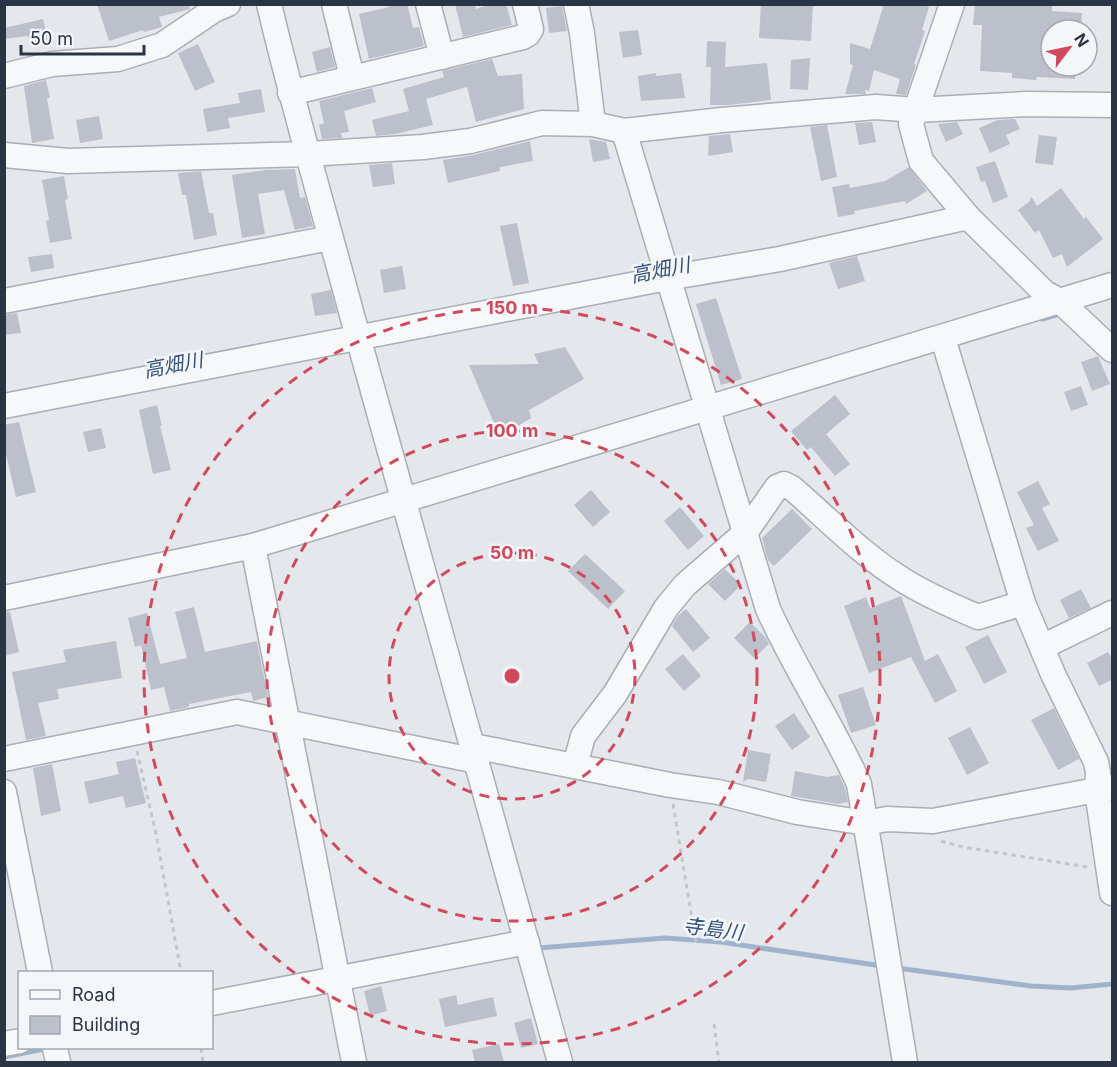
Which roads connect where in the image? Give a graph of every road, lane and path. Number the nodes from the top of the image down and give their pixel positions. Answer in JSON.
{"nodes":[{"id":1,"x":228,"y":4,"type":"edge"},
{"id":2,"x":269,"y":4,"type":"edge"},
{"id":3,"x":334,"y":4,"type":"edge"},
{"id":4,"x":428,"y":4,"type":"edge"},
{"id":5,"x":525,"y":4,"type":"edge"},
{"id":6,"x":576,"y":4,"type":"edge"},
{"id":7,"x":952,"y":4,"type":"edge"},
{"id":8,"x":442,"y":57,"type":"junction"},
{"id":9,"x":4,"y":76,"type":"edge"},
{"id":10,"x":352,"y":77,"type":"junction"},
{"id":11,"x":290,"y":93,"type":"junction"},
{"id":12,"x":1113,"y":105,"type":"edge"},
{"id":13,"x":916,"y":110,"type":"junction"},
{"id":14,"x":593,"y":124,"type":"junction"},
{"id":15,"x":624,"y":131,"type":"junction"},
{"id":16,"x":308,"y":154,"type":"junction"},
{"id":17,"x":4,"y":155,"type":"edge"},
{"id":18,"x":969,"y":217,"type":"junction"},
{"id":19,"x":330,"y":238,"type":"junction"},
{"id":20,"x":666,"y":272,"type":"junction"},
{"id":21,"x":1113,"y":285,"type":"edge"},
{"id":22,"x":4,"y":301,"type":"edge"},
{"id":23,"x":1060,"y":301,"type":"junction"},
{"id":24,"x":357,"y":337,"type":"junction"},
{"id":25,"x":945,"y":337,"type":"junction"},
{"id":26,"x":1113,"y":350,"type":"edge"},
{"id":27,"x":4,"y":406,"type":"edge"},
{"id":28,"x":709,"y":408,"type":"junction"},
{"id":29,"x":402,"y":501,"type":"junction"},
{"id":30,"x":745,"y":533,"type":"junction"},
{"id":31,"x":253,"y":546,"type":"junction"},
{"id":32,"x":4,"y":598,"type":"edge"},
{"id":33,"x":1023,"y":603,"type":"junction"},
{"id":34,"x":1113,"y":613,"type":"edge"},
{"id":35,"x":1042,"y":647,"type":"junction"},
{"id":36,"x":286,"y":722,"type":"junction"},
{"id":37,"x":134,"y":734,"type":"junction"},
{"id":38,"x":475,"y":753,"type":"junction"},
{"id":39,"x":4,"y":759,"type":"edge"},
{"id":40,"x":575,"y":766,"type":"junction"},
{"id":41,"x":670,"y":785,"type":"junction"},
{"id":42,"x":1105,"y":789,"type":"edge"},
{"id":43,"x":4,"y":792,"type":"edge"},
{"id":44,"x":866,"y":823,"type":"junction"},
{"id":45,"x":941,"y":841,"type":"dead end"},
{"id":46,"x":1111,"y":882,"type":"edge"},
{"id":47,"x":528,"y":942,"type":"junction"},
{"id":48,"x":696,"y":943,"type":"dead end"},
{"id":49,"x":40,"y":971,"type":"edge"},
{"id":50,"x":181,"y":971,"type":"edge"},
{"id":51,"x":339,"y":985,"type":"junction"},
{"id":52,"x":213,"y":1003,"type":"edge"},
{"id":53,"x":714,"y":1024,"type":"dead end"},
{"id":54,"x":354,"y":1062,"type":"edge"},
{"id":55,"x":560,"y":1062,"type":"edge"},
{"id":56,"x":719,"y":1062,"type":"edge"},
{"id":57,"x":904,"y":1062,"type":"edge"}],
"edges":[{"from":1,"to":9,"type":"street"},
{"from":2,"to":11,"type":"street"},
{"from":3,"to":10,"type":"street"},
{"from":4,"to":8,"type":"street"},
{"from":5,"to":8,"type":"street"},
{"from":6,"to":14,"type":"street"},
{"from":7,"to":13,"type":"street"},
{"from":8,"to":10,"type":"street"},
{"from":10,"to":11,"type":"street"},
{"from":11,"to":16,"type":"street"},
{"from":12,"to":13,"type":"street"},
{"from":13,"to":15,"type":"street"},
{"from":13,"to":18,"type":"street"},
{"from":14,"to":15,"type":"street"},
{"from":14,"to":16,"type":"street"},
{"from":15,"to":20,"type":"street"},
{"from":16,"to":17,"type":"street"},
{"from":16,"to":19,"type":"street"},
{"from":18,"to":20,"type":"street"},
{"from":18,"to":23,"type":"street"},
{"from":19,"to":22,"type":"street"},
{"from":19,"to":24,"type":"street"},
{"from":20,"to":24,"type":"street"},
{"from":20,"to":28,"type":"street"},
{"from":21,"to":23,"type":"street"},
{"from":23,"to":25,"type":"street"},
{"from":23,"to":26,"type":"street"},
{"from":24,"to":27,"type":"street"},
{"from":24,"to":29,"type":"street"},
{"from":25,"to":28,"type":"street"},
{"from":25,"to":33,"type":"street"},
{"from":28,"to":29,"type":"street"},
{"from":28,"to":30,"type":"street"},
{"from":29,"to":31,"type":"street"},
{"from":29,"to":38,"type":"street"},
{"from":30,"to":33,"type":"street"},
{"from":30,"to":40,"type":"street"},
{"from":30,"to":44,"type":"street"},
{"from":31,"to":32,"type":"street"},
{"from":31,"to":36,"type":"street"},
{"from":33,"to":35,"type":"street"},
{"from":34,"to":35,"type":"street"},
{"from":35,"to":42,"type":"street"},
{"from":36,"to":37,"type":"street"},
{"from":36,"to":38,"type":"street"},
{"from":36,"to":51,"type":"street"},
{"from":37,"to":39,"type":"street"},
{"from":37,"to":50,"type":"path"},
{"from":38,"to":40,"type":"street"},
{"from":38,"to":47,"type":"street"},
{"from":40,"to":41,"type":"street"},
{"from":41,"to":44,"type":"street"},
{"from":41,"to":48,"type":"path"},
{"from":42,"to":44,"type":"street"},
{"from":42,"to":46,"type":"street"},
{"from":43,"to":49,"type":"street"},
{"from":44,"to":57,"type":"street"},
{"from":45,"to":46,"type":"path"},
{"from":47,"to":51,"type":"street"},
{"from":47,"to":55,"type":"street"},
{"from":51,"to":52,"type":"street"},
{"from":51,"to":54,"type":"street"},
{"from":53,"to":56,"type":"path"}]}
